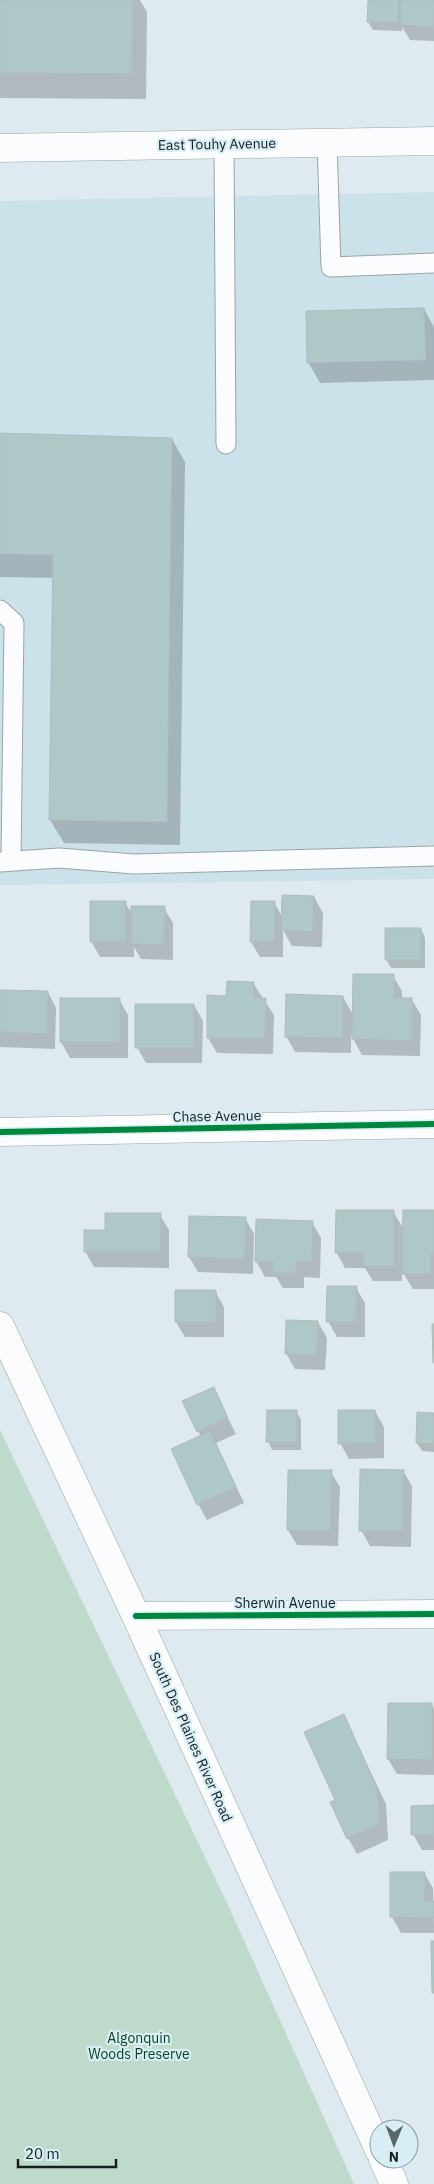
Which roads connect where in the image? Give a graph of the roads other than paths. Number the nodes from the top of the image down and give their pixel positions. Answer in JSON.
{"nodes":[{"id":1,"x":434,"y":141,"type":"edge"},
{"id":2,"x":327,"y":142,"type":"junction"},
{"id":3,"x":224,"y":144,"type":"junction"},
{"id":4,"x":0,"y":148,"type":"edge"},
{"id":5,"x":434,"y":263,"type":"edge"},
{"id":6,"x":226,"y":444,"type":"dead end"},
{"id":7,"x":0,"y":610,"type":"edge"},
{"id":8,"x":434,"y":856,"type":"edge"},
{"id":9,"x":5,"y":861,"type":"edge"},
{"id":10,"x":434,"y":1124,"type":"edge"},
{"id":11,"x":0,"y":1132,"type":"edge"},
{"id":12,"x":0,"y":1326,"type":"edge"},
{"id":13,"x":434,"y":1614,"type":"edge"},
{"id":14,"x":136,"y":1616,"type":"junction"},
{"id":15,"x":369,"y":2128,"type":"edge"},
{"id":16,"x":387,"y":2169,"type":"edge"},
{"id":17,"x":394,"y":2184,"type":"edge"}],
"edges":[{"from":1,"to":2,"type":"main road","name":"East Touhy Avenue"},
{"from":2,"to":3,"type":"main road","name":"East Touhy Avenue"},
{"from":2,"to":5,"type":"lane"},
{"from":3,"to":4,"type":"main road","name":"East Touhy Avenue"},
{"from":3,"to":6,"type":"lane"},
{"from":7,"to":9,"type":"lane"},
{"from":8,"to":9,"type":"lane"},
{"from":10,"to":11,"type":"main road","name":"Chase Avenue"},
{"from":12,"to":14,"type":"main road","name":"South Des Plaines River Road"},
{"from":13,"to":14,"type":"main road","name":"Sherwin Avenue"},
{"from":14,"to":15,"type":"main road","name":"South Des Plaines River Road"},
{"from":16,"to":17,"type":"main road"}]}
